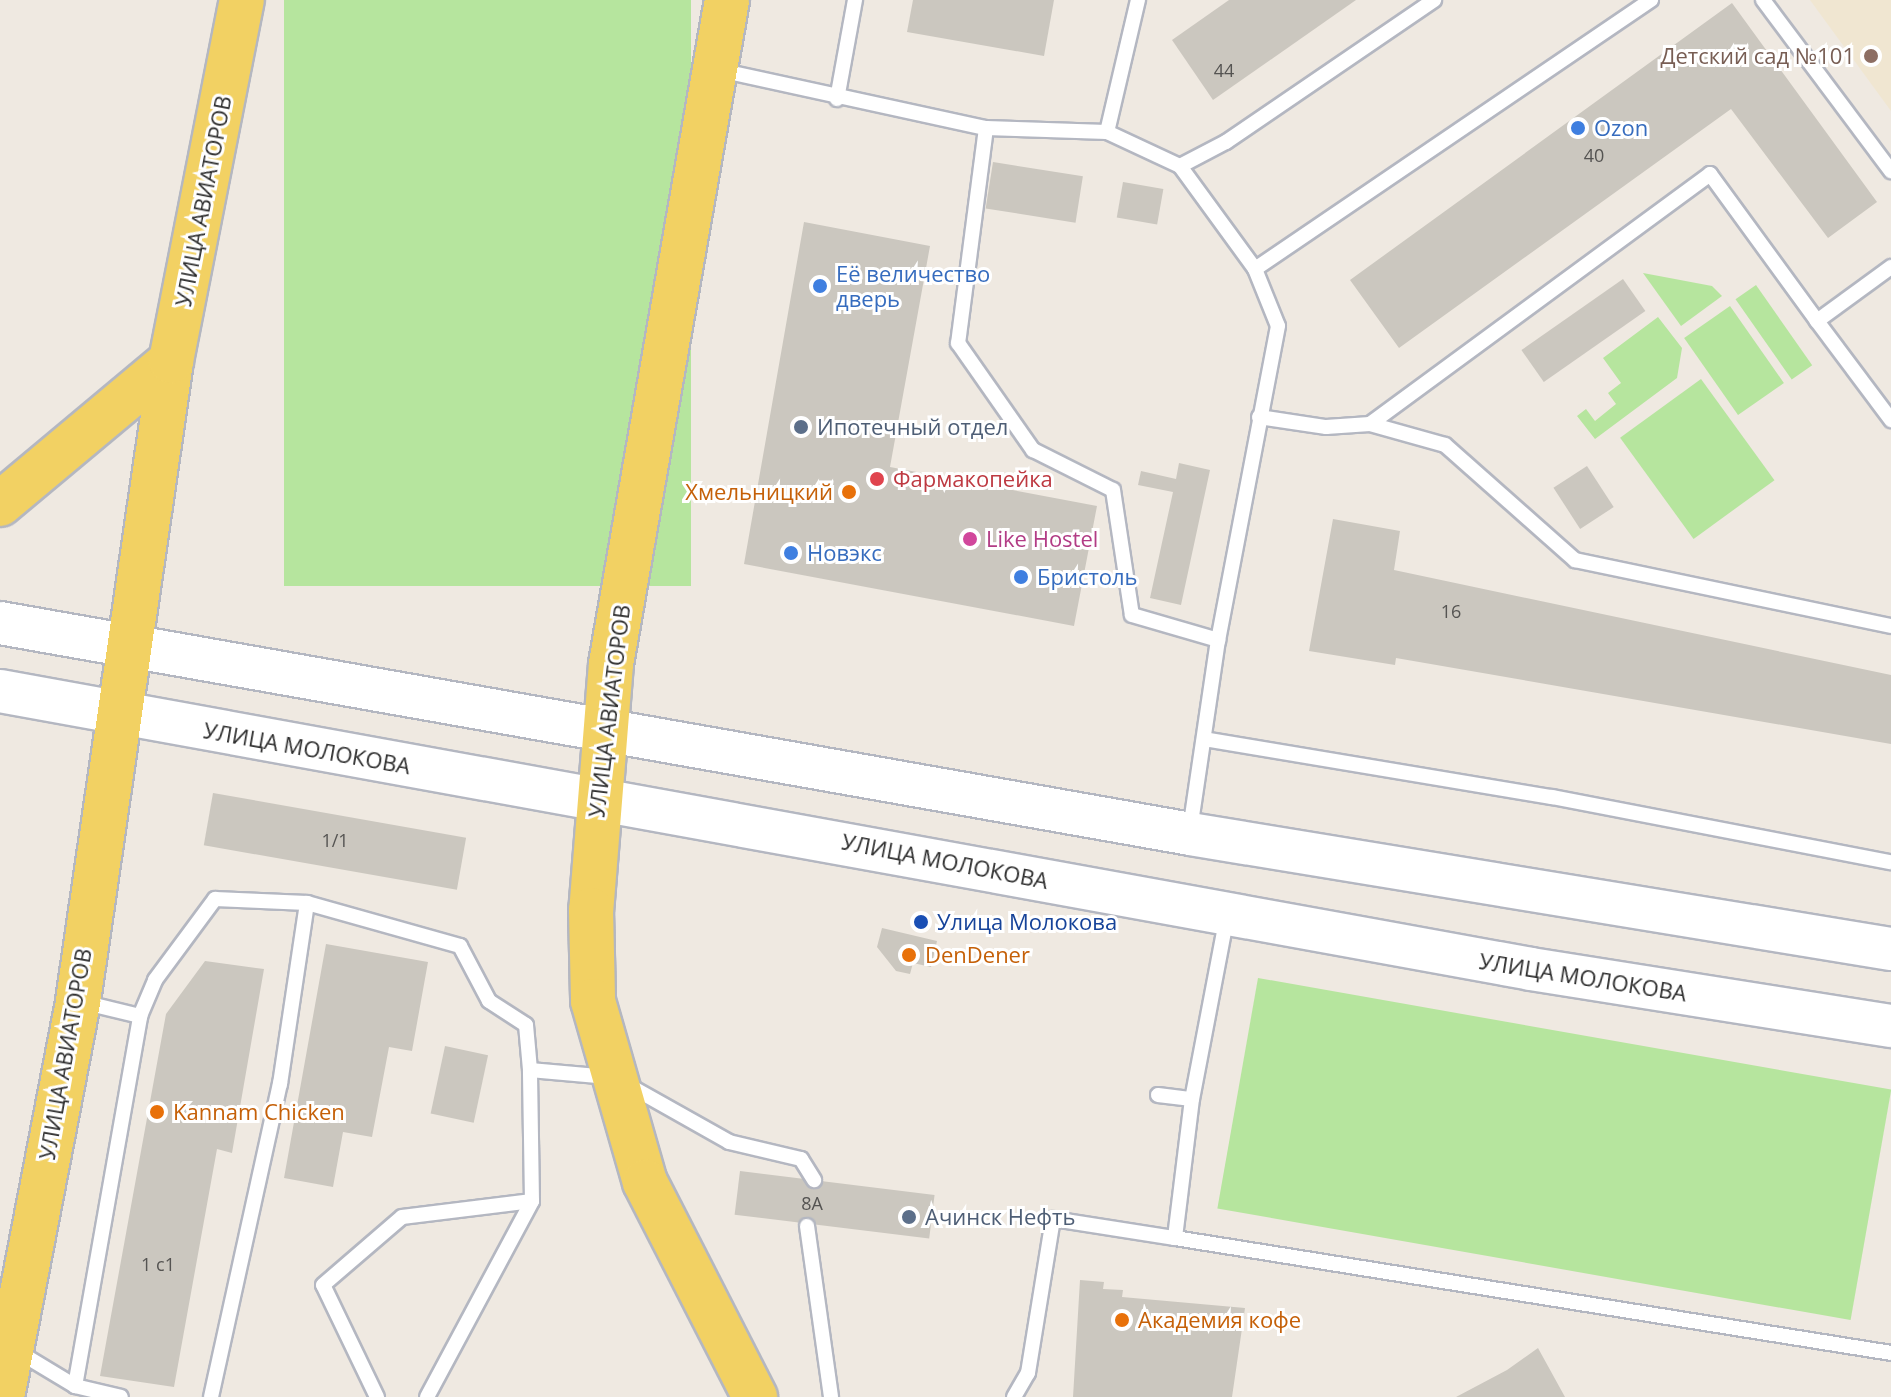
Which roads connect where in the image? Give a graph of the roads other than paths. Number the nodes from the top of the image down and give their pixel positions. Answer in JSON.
{"nodes":[{"id":1,"x":242,"y":0,"type":"edge"},
{"id":2,"x":727,"y":0,"type":"edge"},
{"id":3,"x":855,"y":0,"type":"edge"},
{"id":4,"x":1138,"y":0,"type":"edge"},
{"id":5,"x":1434,"y":0,"type":"edge"},
{"id":6,"x":1651,"y":0,"type":"edge"},
{"id":7,"x":1763,"y":0,"type":"edge"},
{"id":8,"x":715,"y":69,"type":"junction"},
{"id":9,"x":837,"y":99,"type":"junction"},
{"id":10,"x":986,"y":128,"type":"junction"},
{"id":11,"x":1107,"y":132,"type":"junction"},
{"id":12,"x":1180,"y":166,"type":"junction"},
{"id":13,"x":1891,"y":171,"type":"edge"},
{"id":14,"x":1891,"y":267,"type":"edge"},
{"id":15,"x":1255,"y":269,"type":"junction"},
{"id":16,"x":1817,"y":321,"type":"junction"},
{"id":17,"x":171,"y":361,"type":"junction"},
{"id":18,"x":1259,"y":417,"type":"junction"},
{"id":19,"x":1891,"y":420,"type":"edge"},
{"id":20,"x":1370,"y":424,"type":"junction"},
{"id":21,"x":0,"y":504,"type":"edge"},
{"id":22,"x":0,"y":623,"type":"edge"},
{"id":23,"x":1891,"y":626,"type":"edge"},
{"id":24,"x":1218,"y":640,"type":"junction"},
{"id":25,"x":128,"y":645,"type":"junction"},
{"id":26,"x":0,"y":691,"type":"edge"},
{"id":27,"x":117,"y":714,"type":"junction"},
{"id":28,"x":606,"y":731,"type":"junction"},
{"id":29,"x":1204,"y":739,"type":"junction"},
{"id":30,"x":598,"y":801,"type":"junction"},
{"id":31,"x":1190,"y":834,"type":"junction"},
{"id":32,"x":1891,"y":862,"type":"edge"},
{"id":33,"x":307,"y":903,"type":"junction"},
{"id":34,"x":1227,"y":915,"type":"junction"},
{"id":35,"x":1891,"y":949,"type":"edge"},
{"id":36,"x":78,"y":1001,"type":"junction"},
{"id":37,"x":140,"y":1016,"type":"junction"},
{"id":38,"x":1891,"y":1026,"type":"edge"},
{"id":39,"x":530,"y":1070,"type":"junction"},
{"id":40,"x":612,"y":1077,"type":"junction"},
{"id":41,"x":1158,"y":1095,"type":"dead end"},
{"id":42,"x":1192,"y":1099,"type":"junction"},
{"id":43,"x":814,"y":1180,"type":"dead end"},
{"id":44,"x":532,"y":1201,"type":"junction"},
{"id":45,"x":807,"y":1226,"type":"dead end"},
{"id":46,"x":1175,"y":1238,"type":"junction"},
{"id":47,"x":10,"y":1346,"type":"junction"},
{"id":48,"x":1891,"y":1353,"type":"edge"},
{"id":49,"x":75,"y":1386,"type":"junction"},
{"id":50,"x":2,"y":1397,"type":"edge"},
{"id":51,"x":121,"y":1397,"type":"edge"},
{"id":52,"x":211,"y":1397,"type":"edge"},
{"id":53,"x":377,"y":1397,"type":"edge"},
{"id":54,"x":427,"y":1397,"type":"edge"},
{"id":55,"x":755,"y":1397,"type":"edge"},
{"id":56,"x":831,"y":1397,"type":"edge"},
{"id":57,"x":1014,"y":1397,"type":"edge"}],
"edges":[{"from":1,"to":17,"type":"main road","name":"УЛИЦА АВИАТОРОВ"},
{"from":2,"to":8,"type":"main road","name":"УЛИЦА АВИАТОРОВ"},
{"from":3,"to":9,"type":"lane"},
{"from":4,"to":11,"type":"lane"},
{"from":5,"to":12,"type":"lane"},
{"from":6,"to":15,"type":"lane"},
{"from":7,"to":13,"type":"lane"},
{"from":8,"to":9,"type":"lane"},
{"from":8,"to":28,"type":"main road","name":"УЛИЦА АВИАТОРОВ"},
{"from":9,"to":10,"type":"lane"},
{"from":10,"to":11,"type":"lane"},
{"from":10,"to":24,"type":"lane"},
{"from":11,"to":12,"type":"lane"},
{"from":12,"to":15,"type":"lane"},
{"from":14,"to":16,"type":"lane"},
{"from":15,"to":18,"type":"lane"},
{"from":16,"to":19,"type":"lane"},
{"from":16,"to":20,"type":"lane"},
{"from":17,"to":21,"type":"main road"},
{"from":17,"to":25,"type":"main road","name":"УЛИЦА АВИАТОРОВ"},
{"from":18,"to":20,"type":"lane"},
{"from":18,"to":24,"type":"lane"},
{"from":20,"to":23,"type":"lane"},
{"from":22,"to":25,"type":"street"},
{"from":24,"to":29,"type":"lane"},
{"from":25,"to":27,"type":"main road","name":"УЛИЦА АВИАТОРОВ"},
{"from":25,"to":28,"type":"street"},
{"from":26,"to":27,"type":"street","name":"УЛИЦА МОЛОКОВА"},
{"from":27,"to":30,"type":"street","name":"УЛИЦА МОЛОКОВА"},
{"from":27,"to":36,"type":"main road","name":"УЛИЦА АВИАТОРОВ"},
{"from":28,"to":30,"type":"main road","name":"УЛИЦА АВИАТОРОВ"},
{"from":28,"to":31,"type":"street"},
{"from":29,"to":31,"type":"lane"},
{"from":29,"to":32,"type":"lane"},
{"from":30,"to":34,"type":"street","name":"УЛИЦА МОЛОКОВА"},
{"from":30,"to":40,"type":"main road","name":"УЛИЦА АВИАТОРОВ"},
{"from":31,"to":35,"type":"street"},
{"from":33,"to":37,"type":"lane"},
{"from":33,"to":39,"type":"lane"},
{"from":33,"to":52,"type":"lane"},
{"from":34,"to":38,"type":"street","name":"УЛИЦА МОЛОКОВА"},
{"from":34,"to":42,"type":"lane"},
{"from":36,"to":37,"type":"lane"},
{"from":36,"to":47,"type":"main road","name":"УЛИЦА АВИАТОРОВ"},
{"from":37,"to":49,"type":"lane"},
{"from":39,"to":40,"type":"lane"},
{"from":39,"to":44,"type":"lane"},
{"from":40,"to":43,"type":"lane"},
{"from":40,"to":55,"type":"main road","name":"УЛИЦА АВИАТОРОВ"},
{"from":41,"to":42,"type":"lane"},
{"from":42,"to":46,"type":"lane"},
{"from":44,"to":53,"type":"lane"},
{"from":44,"to":54,"type":"lane"},
{"from":45,"to":56,"type":"lane"},
{"from":46,"to":48,"type":"lane"},
{"from":46,"to":57,"type":"lane"},
{"from":47,"to":49,"type":"lane"},
{"from":47,"to":50,"type":"main road","name":"УЛИЦА АВИАТОРОВ"},
{"from":49,"to":51,"type":"lane"}]}
